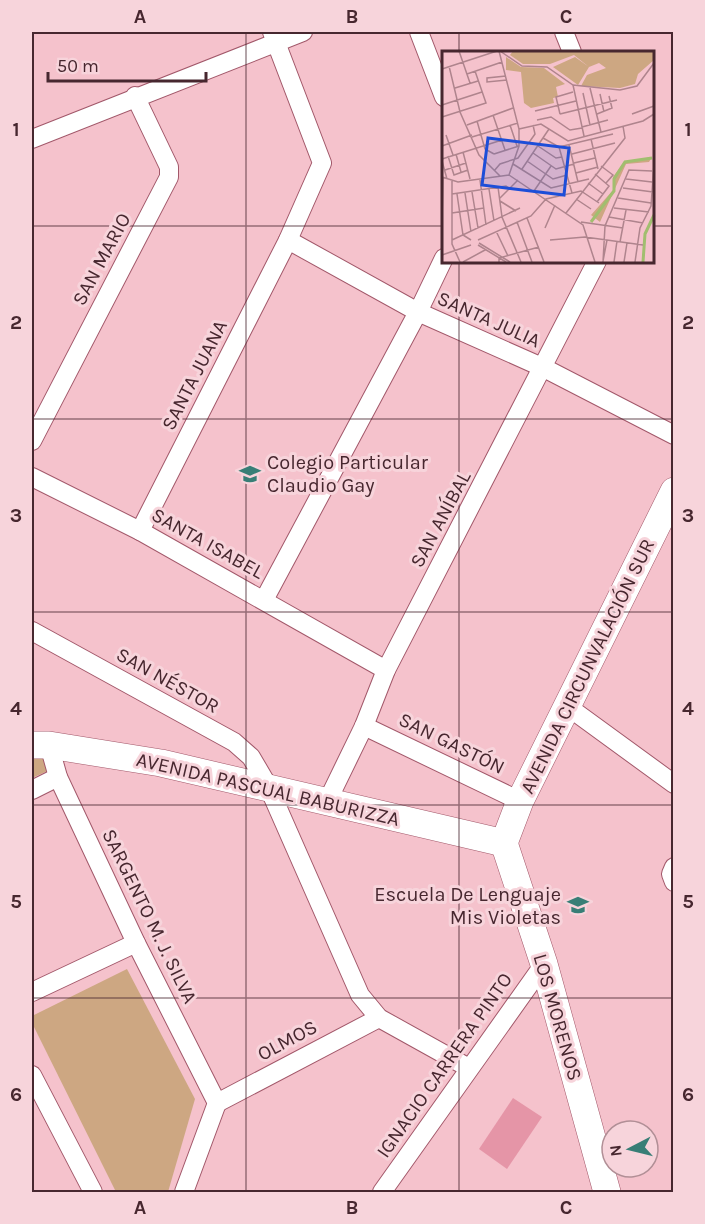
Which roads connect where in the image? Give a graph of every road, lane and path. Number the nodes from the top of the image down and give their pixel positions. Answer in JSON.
{"nodes":[{"id":1,"x":303,"y":32,"type":"edge"},
{"id":2,"x":419,"y":32,"type":"edge"},
{"id":3,"x":564,"y":32,"type":"edge"},
{"id":4,"x":274,"y":37,"type":"edge"},
{"id":5,"x":572,"y":51,"type":"edge"},
{"id":6,"x":442,"y":92,"type":"edge"},
{"id":7,"x":135,"y":96,"type":"junction"},
{"id":8,"x":32,"y":139,"type":"edge"},
{"id":9,"x":288,"y":240,"type":"junction"},
{"id":10,"x":442,"y":262,"type":"edge"},
{"id":11,"x":597,"y":262,"type":"edge"},
{"id":12,"x":418,"y":312,"type":"junction"},
{"id":13,"x":544,"y":368,"type":"junction"},
{"id":14,"x":674,"y":435,"type":"edge"},
{"id":15,"x":32,"y":441,"type":"edge"},
{"id":16,"x":32,"y":477,"type":"edge"},
{"id":17,"x":674,"y":491,"type":"edge"},
{"id":18,"x":140,"y":531,"type":"junction"},
{"id":19,"x":264,"y":600,"type":"junction"},
{"id":20,"x":32,"y":631,"type":"edge"},
{"id":21,"x":386,"y":670,"type":"junction"},
{"id":22,"x":567,"y":706,"type":"junction"},
{"id":23,"x":364,"y":726,"type":"junction"},
{"id":24,"x":40,"y":745,"type":"edge"},
{"id":25,"x":58,"y":777,"type":"junction"},
{"id":26,"x":674,"y":784,"type":"edge"},
{"id":27,"x":267,"y":786,"type":"junction"},
{"id":28,"x":32,"y":790,"type":"edge"},
{"id":29,"x":328,"y":800,"type":"junction"},
{"id":30,"x":520,"y":801,"type":"junction"},
{"id":31,"x":504,"y":843,"type":"junction"},
{"id":32,"x":674,"y":867,"type":"edge"},
{"id":33,"x":674,"y":882,"type":"edge"},
{"id":34,"x":136,"y":944,"type":"junction"},
{"id":35,"x":543,"y":964,"type":"junction"},
{"id":36,"x":32,"y":992,"type":"edge"},
{"id":37,"x":379,"y":1018,"type":"junction"},
{"id":38,"x":469,"y":1068,"type":"junction"},
{"id":39,"x":32,"y":1075,"type":"edge"},
{"id":40,"x":217,"y":1103,"type":"junction"},
{"id":41,"x":93,"y":1192,"type":"edge"},
{"id":42,"x":184,"y":1192,"type":"edge"},
{"id":43,"x":382,"y":1192,"type":"edge"},
{"id":44,"x":607,"y":1192,"type":"edge"}],
"edges":[{"from":1,"to":4,"type":"street"},
{"from":2,"to":6,"type":"street"},
{"from":3,"to":5,"type":"street"},
{"from":4,"to":7,"type":"street"},
{"from":4,"to":9,"type":"street","name":"SANTA JUANA"},
{"from":7,"to":8,"type":"street"},
{"from":7,"to":15,"type":"street","name":"SAN MARIO"},
{"from":9,"to":12,"type":"street","name":"SANTA JULIA"},
{"from":9,"to":18,"type":"street","name":"SANTA JUANA"},
{"from":10,"to":12,"type":"street","name":"SANTA ISABEL"},
{"from":11,"to":13,"type":"street","name":"SAN ANÍBAL"},
{"from":12,"to":13,"type":"street","name":"SANTA JULIA"},
{"from":12,"to":19,"type":"street","name":"SANTA ISABEL"},
{"from":13,"to":14,"type":"street","name":"SANTA JULIA"},
{"from":13,"to":21,"type":"street","name":"SAN ANÍBAL"},
{"from":16,"to":18,"type":"street","name":"SANTA ISABEL"},
{"from":17,"to":22,"type":"main road","name":"AVENIDA CIRCUNVALACIÓN SUR"},
{"from":18,"to":19,"type":"street","name":"SANTA ISABEL"},
{"from":19,"to":21,"type":"street"},
{"from":20,"to":27,"type":"street","name":"SAN NÉSTOR"},
{"from":21,"to":23,"type":"street","name":"SAN ANÍBAL"},
{"from":22,"to":26,"type":"street"},
{"from":22,"to":30,"type":"main road","name":"AVENIDA CIRCUNVALACIÓN SUR"},
{"from":23,"to":29,"type":"street","name":"SAN ANÍBAL"},
{"from":23,"to":30,"type":"street","name":"SAN GASTÓN"},
{"from":24,"to":25,"type":"street","name":"SARGENTO M. J. SILVA"},
{"from":24,"to":27,"type":"main road","name":"AVENIDA PASCUAL BABURIZZA"},
{"from":25,"to":28,"type":"street"},
{"from":25,"to":34,"type":"street","name":"SARGENTO M. J. SILVA"},
{"from":27,"to":29,"type":"main road","name":"AVENIDA PASCUAL BABURIZZA"},
{"from":27,"to":37,"type":"street","name":"SAN NÉSTOR"},
{"from":29,"to":31,"type":"main road","name":"AVENIDA PASCUAL BABURIZZA"},
{"from":30,"to":31,"type":"main road","name":"AVENIDA CIRCUNVALACIÓN SUR"},
{"from":31,"to":35,"type":"main road","name":"LOS MORENOS"},
{"from":32,"to":33,"type":"street"},
{"from":34,"to":36,"type":"street"},
{"from":34,"to":40,"type":"street","name":"SARGENTO M. J. SILVA"},
{"from":35,"to":38,"type":"street","name":"IGNACIO CARRERA PINTO"},
{"from":35,"to":44,"type":"main road","name":"LOS MORENOS"},
{"from":37,"to":38,"type":"street"},
{"from":37,"to":40,"type":"street","name":"OLMOS"},
{"from":38,"to":43,"type":"street","name":"IGNACIO CARRERA PINTO"},
{"from":39,"to":41,"type":"street"},
{"from":40,"to":42,"type":"street"}]}
